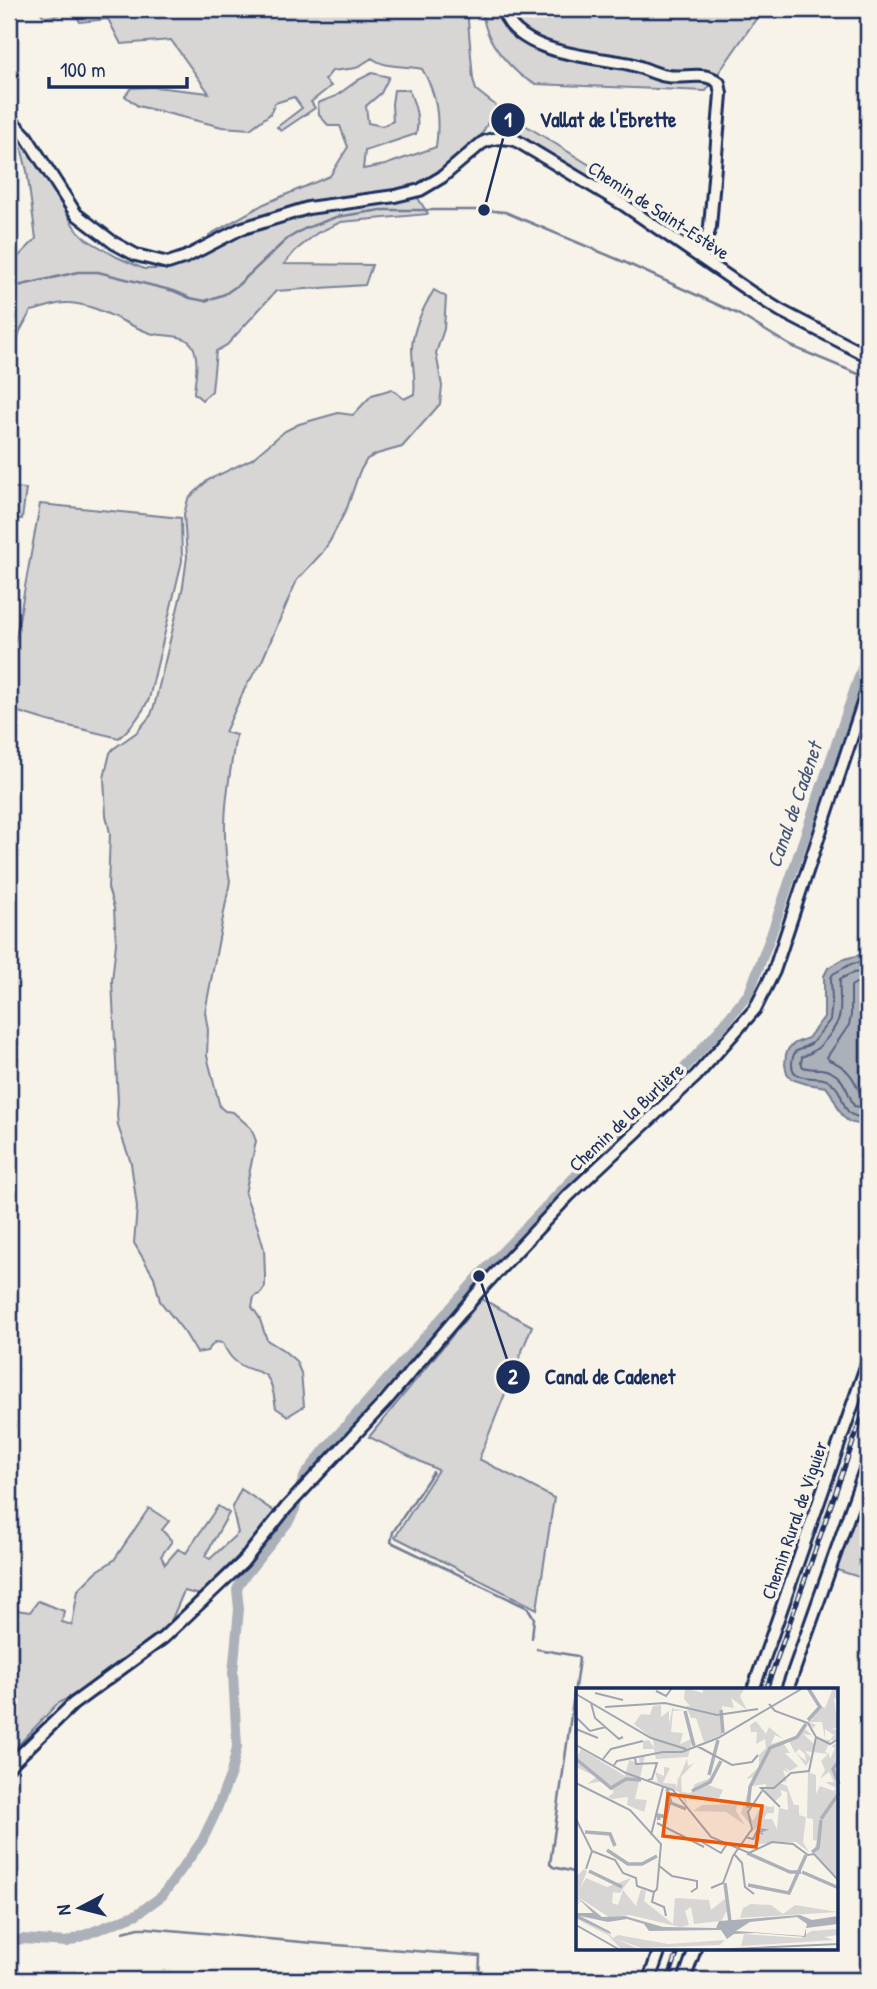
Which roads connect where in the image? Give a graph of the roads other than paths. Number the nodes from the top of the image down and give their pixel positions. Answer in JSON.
{"nodes":[{"id":1,"x":502,"y":9,"type":"edge"},
{"id":2,"x":9,"y":118,"type":"edge"},
{"id":3,"x":701,"y":257,"type":"junction"},
{"id":4,"x":868,"y":356,"type":"edge"},
{"id":5,"x":868,"y":688,"type":"edge"},
{"id":6,"x":868,"y":1361,"type":"edge"},
{"id":7,"x":868,"y":1461,"type":"edge"},
{"id":8,"x":754,"y":1688,"type":"edge"},
{"id":9,"x":788,"y":1688,"type":"edge"},
{"id":10,"x":9,"y":1766,"type":"edge"},
{"id":11,"x":659,"y":1951,"type":"edge"},
{"id":12,"x":694,"y":1951,"type":"edge"},
{"id":13,"x":649,"y":1980,"type":"edge"},
{"id":14,"x":684,"y":1980,"type":"edge"}],
"edges":[{"from":1,"to":3,"type":"street"},
{"from":2,"to":3,"type":"street","name":"Chemin de Saint-Estève"},
{"from":3,"to":4,"type":"street","name":"Chemin de Saint-Estève"},
{"from":5,"to":10,"type":"street","name":"Chemin de la Burlière"},
{"from":6,"to":8,"type":"street","name":"Chemin Rural de Viguier"},
{"from":7,"to":9,"type":"street"},
{"from":11,"to":13,"type":"street"},
{"from":12,"to":14,"type":"street"}]}
